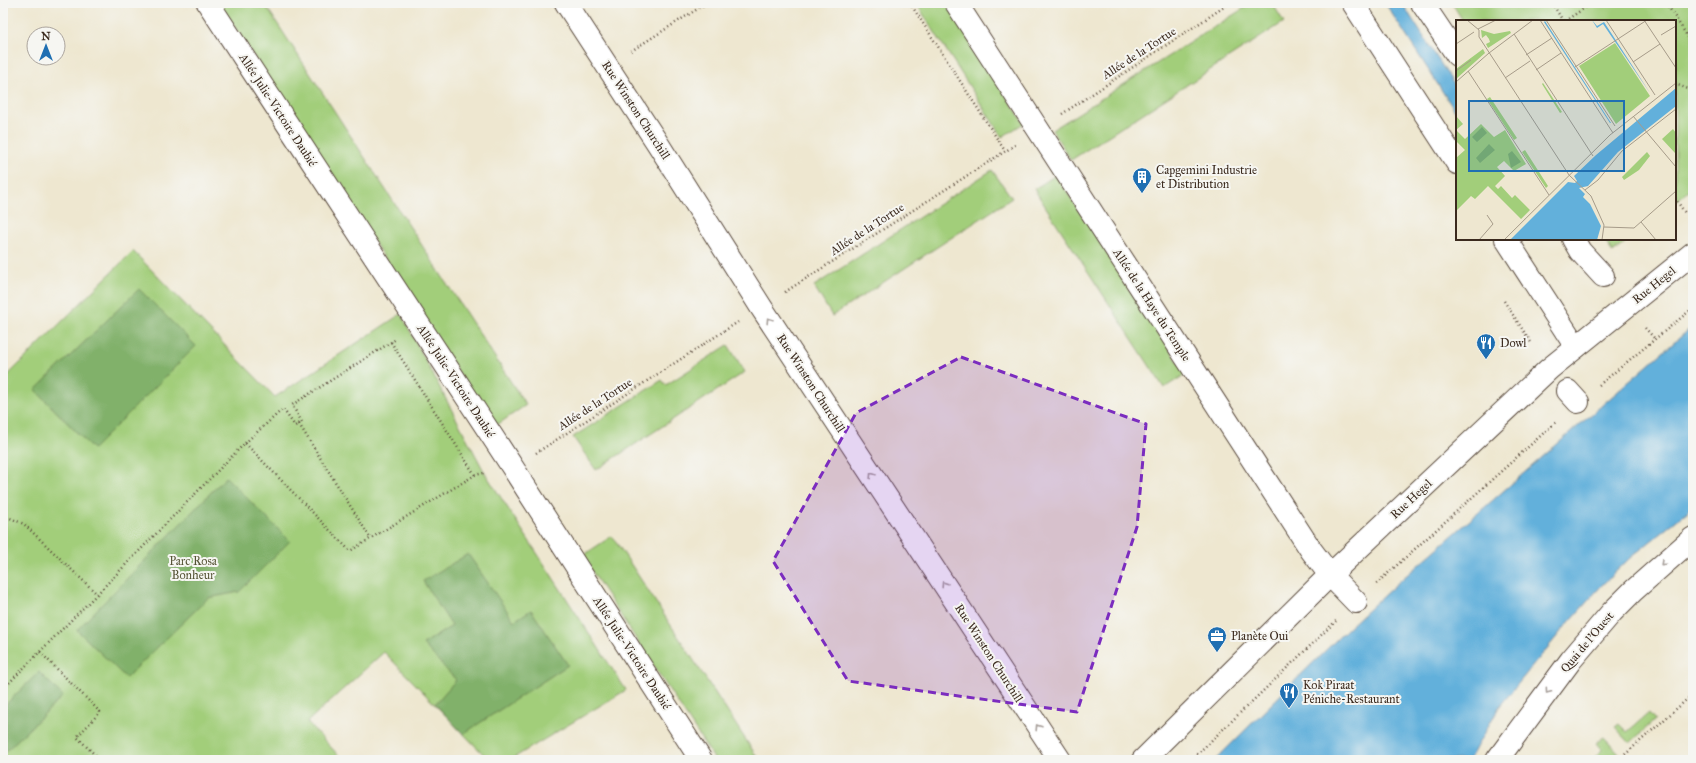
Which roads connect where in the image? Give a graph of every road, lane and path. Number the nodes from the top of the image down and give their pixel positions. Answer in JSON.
{"nodes":[{"id":1,"x":208,"y":3,"type":"edge"},
{"id":2,"x":566,"y":3,"type":"edge"},
{"id":3,"x":707,"y":3,"type":"edge"},
{"id":4,"x":910,"y":3,"type":"edge"},
{"id":5,"x":956,"y":3,"type":"edge"},
{"id":6,"x":1230,"y":3,"type":"edge"},
{"id":7,"x":1353,"y":3,"type":"edge"},
{"id":8,"x":1422,"y":3,"type":"edge"},
{"id":9,"x":1552,"y":3,"type":"edge"},
{"id":10,"x":1592,"y":3,"type":"edge"},
{"id":11,"x":1666,"y":3,"type":"edge"},
{"id":12,"x":1563,"y":20,"type":"edge"},
{"id":13,"x":1566,"y":20,"type":"edge"},
{"id":14,"x":1693,"y":45,"type":"edge"},
{"id":15,"x":1456,"y":54,"type":"edge"},
{"id":16,"x":607,"y":66,"type":"junction"},
{"id":17,"x":1676,"y":84,"type":"edge"},
{"id":18,"x":1693,"y":89,"type":"edge"},
{"id":19,"x":1039,"y":130,"type":"junction"},
{"id":20,"x":1005,"y":151,"type":"junction"},
{"id":21,"x":1456,"y":161,"type":"edge"},
{"id":22,"x":1676,"y":200,"type":"edge"},
{"id":23,"x":1685,"y":213,"type":"dead end"},
{"id":24,"x":1507,"y":240,"type":"edge"},
{"id":25,"x":1574,"y":240,"type":"edge"},
{"id":26,"x":1693,"y":253,"type":"edge"},
{"id":27,"x":1603,"y":276,"type":"dead end"},
{"id":28,"x":1504,"y":301,"type":"dead end"},
{"id":29,"x":761,"y":307,"type":"junction"},
{"id":30,"x":1693,"y":308,"type":"edge"},
{"id":31,"x":419,"y":324,"type":"junction"},
{"id":32,"x":391,"y":342,"type":"junction"},
{"id":33,"x":1532,"y":344,"type":"dead end"},
{"id":34,"x":1576,"y":347,"type":"junction"},
{"id":35,"x":299,"y":424,"type":"junction"},
{"id":36,"x":245,"y":444,"type":"junction"},
{"id":37,"x":513,"y":468,"type":"junction"},
{"id":38,"x":475,"y":475,"type":"junction"},
{"id":39,"x":3,"y":515,"type":"edge"},
{"id":40,"x":1693,"y":538,"type":"edge"},
{"id":41,"x":371,"y":539,"type":"junction"},
{"id":42,"x":1330,"y":575,"type":"junction"},
{"id":43,"x":97,"y":594,"type":"junction"},
{"id":44,"x":1356,"y":602,"type":"junction"},
{"id":45,"x":40,"y":652,"type":"junction"},
{"id":46,"x":3,"y":690,"type":"edge"},
{"id":47,"x":1693,"y":694,"type":"edge"},
{"id":48,"x":100,"y":760,"type":"edge"},
{"id":49,"x":701,"y":760,"type":"edge"},
{"id":50,"x":1060,"y":760,"type":"edge"},
{"id":51,"x":1143,"y":760,"type":"edge"},
{"id":52,"x":1190,"y":760,"type":"edge"},
{"id":53,"x":1497,"y":760,"type":"edge"},
{"id":54,"x":1619,"y":760,"type":"edge"}],
"edges":[{"from":1,"to":31,"type":"street","name":"Allée Julie-Victoire Daubié"},
{"from":2,"to":16,"type":"street","name":"Rue Winston Churchill"},
{"from":3,"to":16,"type":"path"},
{"from":4,"to":20,"type":"path"},
{"from":5,"to":19,"type":"street","name":"Allée de la Haye du Temple"},
{"from":6,"to":19,"type":"path","name":"Allée de la Tortue"},
{"from":7,"to":21,"type":"street"},
{"from":8,"to":15,"type":"street"},
{"from":9,"to":12,"type":"path"},
{"from":10,"to":13,"type":"path"},
{"from":11,"to":14,"type":"path"},
{"from":16,"to":29,"type":"street","name":"Rue Winston Churchill"},
{"from":17,"to":18,"type":"path"},
{"from":19,"to":20,"type":"path","name":"Allée de la Tortue"},
{"from":19,"to":42,"type":"street","name":"Allée de la Haye du Temple"},
{"from":20,"to":29,"type":"path","name":"Allée de la Tortue"},
{"from":22,"to":23,"type":"path"},
{"from":24,"to":34,"type":"street"},
{"from":25,"to":27,"type":"street"},
{"from":26,"to":34,"type":"street","name":"Rue Hegel"},
{"from":28,"to":33,"type":"path"},
{"from":29,"to":37,"type":"path","name":"Allée de la Tortue"},
{"from":50,"to":29,"type":"street","name":"Rue Winston Churchill","one_way":true},
{"from":30,"to":44,"type":"path"},
{"from":31,"to":32,"type":"path"},
{"from":31,"to":37,"type":"street","name":"Allée Julie-Victoire Daubié"},
{"from":32,"to":35,"type":"path"},
{"from":32,"to":38,"type":"path"},
{"from":34,"to":42,"type":"street","name":"Rue Hegel"},
{"from":35,"to":36,"type":"path"},
{"from":35,"to":41,"type":"path"},
{"from":36,"to":41,"type":"path"},
{"from":36,"to":43,"type":"path"},
{"from":37,"to":38,"type":"path"},
{"from":37,"to":49,"type":"street","name":"Allée Julie-Victoire Daubié"},
{"from":38,"to":41,"type":"path"},
{"from":39,"to":43,"type":"path"},
{"from":40,"to":53,"type":"street","name":"Quai de l'Ouest","one_way":true},
{"from":42,"to":44,"type":"street","name":"Allée de la Haye du Temple"},
{"from":42,"to":51,"type":"street","name":"Rue Hegel"},
{"from":43,"to":45,"type":"path"},
{"from":44,"to":52,"type":"path"},
{"from":45,"to":46,"type":"path"},
{"from":45,"to":48,"type":"path"},
{"from":47,"to":54,"type":"path"}]}
